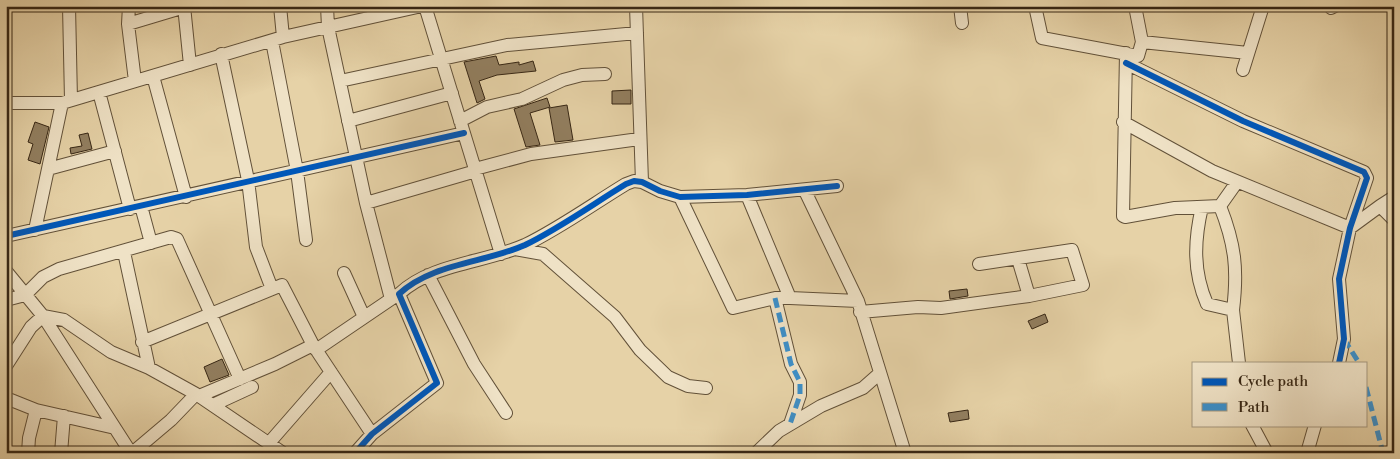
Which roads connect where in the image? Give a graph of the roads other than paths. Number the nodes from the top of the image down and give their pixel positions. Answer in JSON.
{"nodes":[{"id":1,"x":69,"y":6,"type":"edge"},
{"id":2,"x":129,"y":6,"type":"edge"},
{"id":3,"x":280,"y":6,"type":"edge"},
{"id":4,"x":327,"y":6,"type":"edge"},
{"id":5,"x":424,"y":6,"type":"edge"},
{"id":6,"x":636,"y":6,"type":"edge"},
{"id":7,"x":960,"y":6,"type":"edge"},
{"id":8,"x":1035,"y":6,"type":"edge"},
{"id":9,"x":1135,"y":6,"type":"edge"},
{"id":10,"x":1263,"y":6,"type":"edge"},
{"id":11,"x":186,"y":7,"type":"edge"},
{"id":12,"x":962,"y":22,"type":"dead end"},
{"id":13,"x":128,"y":24,"type":"junction"},
{"id":14,"x":328,"y":27,"type":"junction"},
{"id":15,"x":637,"y":33,"type":"junction"},
{"id":16,"x":278,"y":39,"type":"junction"},
{"id":17,"x":1142,"y":42,"type":"junction"},
{"id":18,"x":1248,"y":53,"type":"junction"},
{"id":19,"x":221,"y":54,"type":"junction"},
{"id":20,"x":1126,"y":58,"type":"junction"},
{"id":21,"x":442,"y":59,"type":"junction"},
{"id":22,"x":190,"y":65,"type":"junction"},
{"id":23,"x":1243,"y":70,"type":"dead end"},
{"id":24,"x":605,"y":74,"type":"dead end"},
{"id":25,"x":153,"y":76,"type":"junction"},
{"id":26,"x":135,"y":81,"type":"junction"},
{"id":27,"x":340,"y":81,"type":"junction"},
{"id":28,"x":99,"y":92,"type":"junction"},
{"id":29,"x":452,"y":93,"type":"junction"},
{"id":30,"x":67,"y":101,"type":"junction"},
{"id":31,"x":6,"y":103,"type":"edge"},
{"id":32,"x":348,"y":121,"type":"junction"},
{"id":33,"x":1124,"y":122,"type":"junction"},
{"id":34,"x":462,"y":127,"type":"junction"},
{"id":35,"x":639,"y":139,"type":"junction"},
{"id":36,"x":115,"y":151,"type":"junction"},
{"id":37,"x":356,"y":158,"type":"junction"},
{"id":38,"x":48,"y":169,"type":"junction"},
{"id":39,"x":476,"y":170,"type":"junction"},
{"id":40,"x":297,"y":171,"type":"junction"},
{"id":41,"x":248,"y":180,"type":"junction"},
{"id":42,"x":642,"y":182,"type":"junction"},
{"id":43,"x":1237,"y":182,"type":"junction"},
{"id":44,"x":837,"y":186,"type":"dead end"},
{"id":45,"x":806,"y":191,"type":"junction"},
{"id":46,"x":747,"y":195,"type":"junction"},
{"id":47,"x":186,"y":197,"type":"junction"},
{"id":48,"x":680,"y":197,"type":"junction"},
{"id":49,"x":1394,"y":197,"type":"edge"},
{"id":50,"x":366,"y":203,"type":"junction"},
{"id":51,"x":1220,"y":206,"type":"junction"},
{"id":52,"x":1380,"y":206,"type":"junction"},
{"id":53,"x":1202,"y":207,"type":"junction"},
{"id":54,"x":136,"y":208,"type":"junction"},
{"id":55,"x":1394,"y":220,"type":"edge"},
{"id":56,"x":1350,"y":228,"type":"junction"},
{"id":57,"x":35,"y":230,"type":"junction"},
{"id":58,"x":6,"y":236,"type":"edge"},
{"id":59,"x":306,"y":240,"type":"dead end"},
{"id":60,"x":151,"y":243,"type":"junction"},
{"id":61,"x":514,"y":249,"type":"junction"},
{"id":62,"x":124,"y":252,"type":"junction"},
{"id":63,"x":501,"y":254,"type":"junction"},
{"id":64,"x":1018,"y":259,"type":"junction"},
{"id":65,"x":979,"y":264,"type":"dead end"},
{"id":66,"x":6,"y":271,"type":"edge"},
{"id":67,"x":344,"y":273,"type":"dead end"},
{"id":68,"x":428,"y":275,"type":"junction"},
{"id":69,"x":272,"y":289,"type":"junction"},
{"id":70,"x":25,"y":295,"type":"junction"},
{"id":71,"x":1029,"y":296,"type":"junction"},
{"id":72,"x":395,"y":297,"type":"junction"},
{"id":73,"x":775,"y":298,"type":"junction"},
{"id":74,"x":790,"y":298,"type":"junction"},
{"id":75,"x":6,"y":300,"type":"edge"},
{"id":76,"x":859,"y":306,"type":"junction"},
{"id":77,"x":1233,"y":310,"type":"junction"},
{"id":78,"x":212,"y":314,"type":"junction"},
{"id":79,"x":43,"y":316,"type":"junction"},
{"id":80,"x":364,"y":317,"type":"junction"},
{"id":81,"x":142,"y":342,"type":"junction"},
{"id":82,"x":315,"y":348,"type":"junction"},
{"id":83,"x":1239,"y":362,"type":"edge"},
{"id":84,"x":1339,"y":362,"type":"edge"},
{"id":85,"x":6,"y":366,"type":"edge"},
{"id":86,"x":149,"y":368,"type":"junction"},
{"id":87,"x":331,"y":372,"type":"junction"},
{"id":88,"x":880,"y":373,"type":"junction"},
{"id":89,"x":235,"y":385,"type":"junction"},
{"id":90,"x":252,"y":388,"type":"dead end"},
{"id":91,"x":706,"y":388,"type":"dead end"},
{"id":92,"x":198,"y":395,"type":"junction"},
{"id":93,"x":6,"y":398,"type":"edge"},
{"id":94,"x":213,"y":405,"type":"junction"},
{"id":95,"x":36,"y":410,"type":"junction"},
{"id":96,"x":506,"y":413,"type":"dead end"},
{"id":97,"x":64,"y":416,"type":"junction"},
{"id":98,"x":790,"y":424,"type":"junction"},
{"id":99,"x":1253,"y":426,"type":"edge"},
{"id":100,"x":1315,"y":426,"type":"edge"},
{"id":101,"x":116,"y":428,"type":"junction"},
{"id":102,"x":372,"y":434,"type":"junction"},
{"id":103,"x":275,"y":449,"type":"edge"},
{"id":104,"x":28,"y":453,"type":"edge"},
{"id":105,"x":61,"y":453,"type":"edge"},
{"id":106,"x":132,"y":453,"type":"edge"},
{"id":107,"x":354,"y":453,"type":"edge"},
{"id":108,"x":756,"y":453,"type":"edge"},
{"id":109,"x":905,"y":453,"type":"edge"},
{"id":110,"x":1267,"y":453,"type":"edge"},
{"id":111,"x":1307,"y":453,"type":"edge"}],
"edges":[{"from":1,"to":30,"type":"street"},
{"from":2,"to":13,"type":"street"},
{"from":3,"to":16,"type":"street"},
{"from":4,"to":14,"type":"street"},
{"from":5,"to":14,"type":"street"},
{"from":5,"to":21,"type":"street"},
{"from":6,"to":15,"type":"street"},
{"from":7,"to":12,"type":"street"},
{"from":8,"to":20,"type":"street"},
{"from":9,"to":17,"type":"street"},
{"from":10,"to":18,"type":"street"},
{"from":11,"to":13,"type":"street"},
{"from":11,"to":22,"type":"street"},
{"from":13,"to":26,"type":"street"},
{"from":14,"to":16,"type":"street"},
{"from":14,"to":27,"type":"street"},
{"from":15,"to":21,"type":"street"},
{"from":15,"to":35,"type":"street"},
{"from":16,"to":19,"type":"street"},
{"from":16,"to":40,"type":"street"},
{"from":17,"to":18,"type":"street"},
{"from":17,"to":20,"type":"street"},
{"from":18,"to":23,"type":"street"},
{"from":19,"to":22,"type":"street"},
{"from":19,"to":41,"type":"street"},
{"from":20,"to":33,"type":"street"},
{"from":20,"to":56,"type":"street"},
{"from":21,"to":27,"type":"street"},
{"from":21,"to":29,"type":"street"},
{"from":22,"to":25,"type":"street"},
{"from":24,"to":34,"type":"street"},
{"from":25,"to":26,"type":"street"},
{"from":25,"to":47,"type":"street"},
{"from":26,"to":28,"type":"street"},
{"from":27,"to":32,"type":"street"},
{"from":28,"to":30,"type":"street"},
{"from":28,"to":36,"type":"street"},
{"from":29,"to":32,"type":"street"},
{"from":29,"to":34,"type":"street"},
{"from":30,"to":31,"type":"street"},
{"from":30,"to":38,"type":"street"},
{"from":32,"to":37,"type":"street"},
{"from":33,"to":43,"type":"street"},
{"from":33,"to":53,"type":"street"},
{"from":34,"to":37,"type":"street"},
{"from":34,"to":39,"type":"street"},
{"from":35,"to":39,"type":"street"},
{"from":35,"to":42,"type":"street"},
{"from":36,"to":38,"type":"street"},
{"from":36,"to":54,"type":"street"},
{"from":37,"to":40,"type":"street"},
{"from":37,"to":50,"type":"street"},
{"from":38,"to":57,"type":"street"},
{"from":39,"to":50,"type":"street"},
{"from":39,"to":63,"type":"street"},
{"from":40,"to":41,"type":"street"},
{"from":40,"to":59,"type":"street"},
{"from":41,"to":47,"type":"street"},
{"from":41,"to":69,"type":"street"},
{"from":42,"to":48,"type":"street"},
{"from":42,"to":61,"type":"street"},
{"from":43,"to":51,"type":"street"},
{"from":43,"to":56,"type":"street"},
{"from":44,"to":45,"type":"street"},
{"from":45,"to":46,"type":"street"},
{"from":45,"to":76,"type":"street"},
{"from":46,"to":48,"type":"street"},
{"from":46,"to":74,"type":"street"},
{"from":47,"to":54,"type":"street"},
{"from":48,"to":73,"type":"street"},
{"from":49,"to":52,"type":"street"},
{"from":50,"to":72,"type":"street"},
{"from":51,"to":53,"type":"street"},
{"from":51,"to":77,"type":"street"},
{"from":52,"to":55,"type":"street"},
{"from":52,"to":56,"type":"street"},
{"from":53,"to":77,"type":"street"},
{"from":54,"to":57,"type":"street"},
{"from":54,"to":60,"type":"street"},
{"from":56,"to":84,"type":"street"},
{"from":57,"to":58,"type":"street"},
{"from":60,"to":62,"type":"street"},
{"from":60,"to":78,"type":"street"},
{"from":61,"to":63,"type":"street"},
{"from":61,"to":91,"type":"street"},
{"from":62,"to":70,"type":"street"},
{"from":62,"to":81,"type":"street"},
{"from":63,"to":68,"type":"street"},
{"from":64,"to":65,"type":"street"},
{"from":64,"to":71,"type":"street"},
{"from":64,"to":71,"type":"street"},
{"from":66,"to":70,"type":"street"},
{"from":67,"to":80,"type":"street"},
{"from":68,"to":72,"type":"street"},
{"from":68,"to":96,"type":"street"},
{"from":69,"to":78,"type":"street"},
{"from":69,"to":82,"type":"street"},
{"from":70,"to":75,"type":"street"},
{"from":70,"to":79,"type":"street"},
{"from":71,"to":76,"type":"street"},
{"from":72,"to":80,"type":"street"},
{"from":72,"to":102,"type":"street"},
{"from":73,"to":74,"type":"street"},
{"from":73,"to":98,"type":"street"},
{"from":74,"to":76,"type":"street"},
{"from":76,"to":88,"type":"street"},
{"from":77,"to":83,"type":"street"},
{"from":78,"to":81,"type":"street"},
{"from":78,"to":89,"type":"street"},
{"from":79,"to":85,"type":"street"},
{"from":79,"to":86,"type":"street"},
{"from":79,"to":101,"type":"street"},
{"from":80,"to":82,"type":"street"},
{"from":81,"to":86,"type":"street"},
{"from":82,"to":87,"type":"street"},
{"from":82,"to":89,"type":"street"},
{"from":86,"to":92,"type":"street"},
{"from":87,"to":102,"type":"street"},
{"from":87,"to":103,"type":"street"},
{"from":88,"to":98,"type":"street"},
{"from":88,"to":109,"type":"street"},
{"from":89,"to":90,"type":"street"},
{"from":89,"to":92,"type":"street"},
{"from":89,"to":94,"type":"street"},
{"from":92,"to":94,"type":"street"},
{"from":92,"to":106,"type":"street"},
{"from":93,"to":95,"type":"street"},
{"from":94,"to":103,"type":"street"},
{"from":95,"to":97,"type":"street"},
{"from":95,"to":104,"type":"street"},
{"from":97,"to":101,"type":"street"},
{"from":97,"to":105,"type":"street"},
{"from":98,"to":108,"type":"street"},
{"from":99,"to":110,"type":"street"},
{"from":100,"to":111,"type":"street"},
{"from":101,"to":106,"type":"street"},
{"from":102,"to":107,"type":"street"}]}
